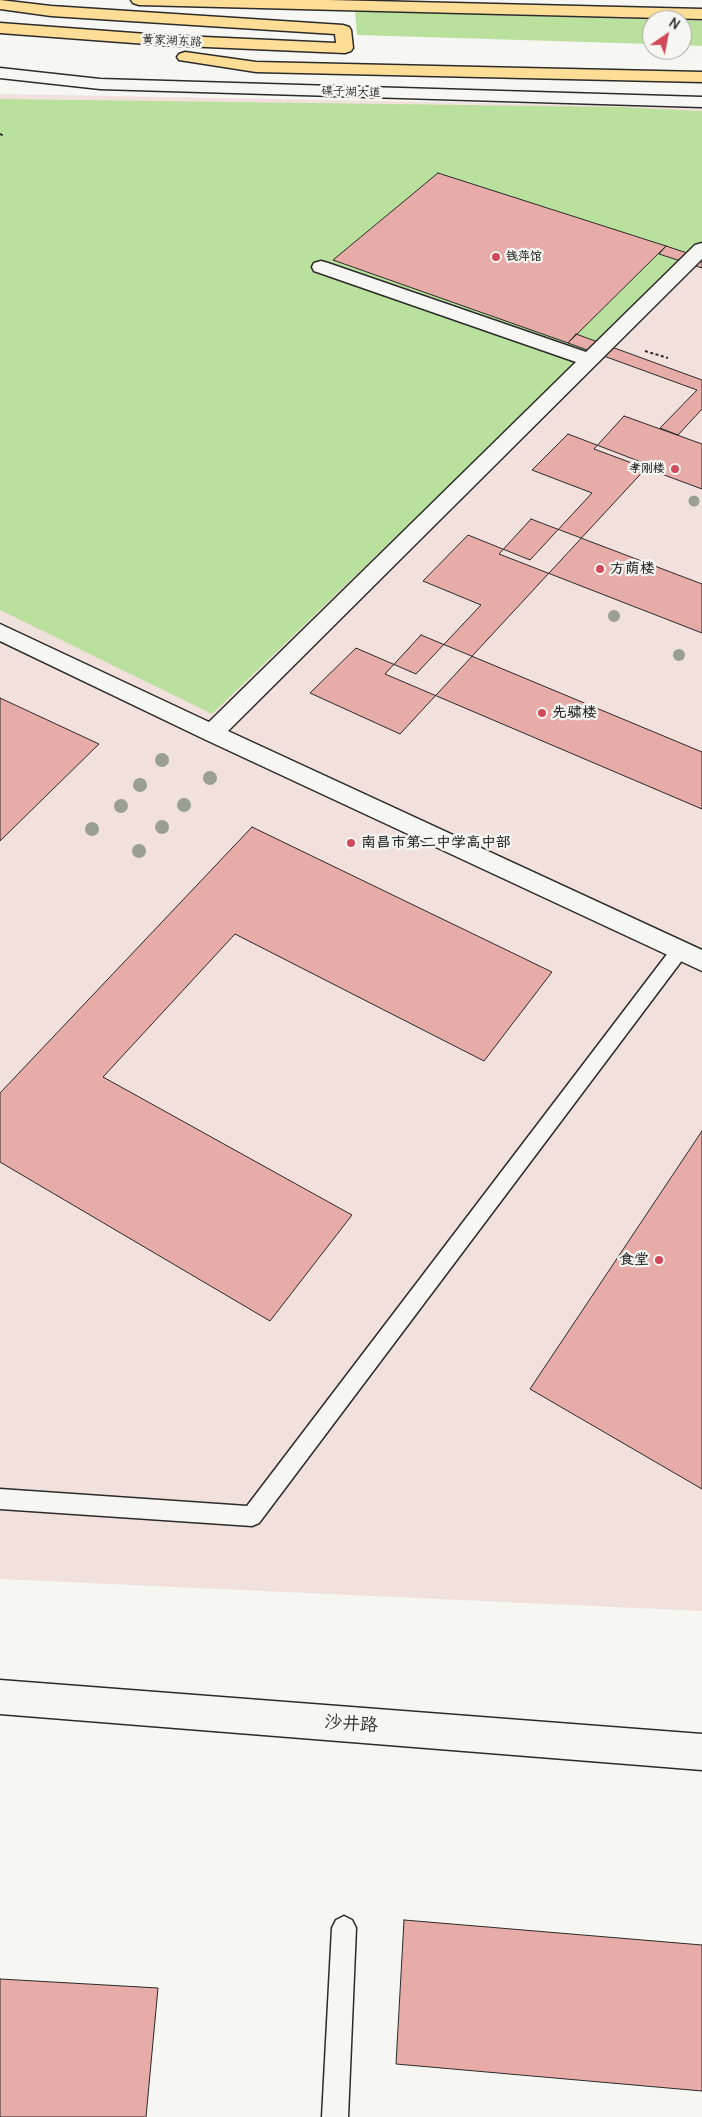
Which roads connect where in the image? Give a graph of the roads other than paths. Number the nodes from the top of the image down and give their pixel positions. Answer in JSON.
{"nodes":[{"id":1,"x":130,"y":0,"type":"edge"},
{"id":2,"x":0,"y":4,"type":"edge"},
{"id":3,"x":702,"y":14,"type":"edge"},
{"id":4,"x":0,"y":30,"type":"edge"},
{"id":5,"x":0,"y":72,"type":"edge"},
{"id":6,"x":702,"y":77,"type":"edge"},
{"id":7,"x":702,"y":102,"type":"edge"},
{"id":8,"x":702,"y":249,"type":"edge"},
{"id":9,"x":321,"y":266,"type":"dead end"},
{"id":10,"x":589,"y":360,"type":"junction"},
{"id":11,"x":0,"y":632,"type":"edge"},
{"id":12,"x":212,"y":733,"type":"junction"},
{"id":13,"x":680,"y":950,"type":"junction"},
{"id":14,"x":702,"y":960,"type":"edge"},
{"id":15,"x":0,"y":1499,"type":"edge"},
{"id":16,"x":0,"y":1697,"type":"edge"},
{"id":17,"x":702,"y":1752,"type":"edge"},
{"id":18,"x":344,"y":1928,"type":"dead end"},
{"id":19,"x":334,"y":2117,"type":"edge"}],
"edges":[{"from":1,"to":3,"type":"highway"},
{"from":2,"to":4,"type":"highway","name":"黄家湖东路"},
{"from":4,"to":6,"type":"highway"},
{"from":5,"to":7,"type":"street","name":"碟子湖大道"},
{"from":8,"to":10,"type":"street"},
{"from":9,"to":10,"type":"street"},
{"from":10,"to":12,"type":"street"},
{"from":11,"to":12,"type":"street"},
{"from":12,"to":13,"type":"street"},
{"from":13,"to":14,"type":"street"},
{"from":13,"to":15,"type":"lane"},
{"from":16,"to":17,"type":"street","name":"沙井路"},
{"from":18,"to":19,"type":"lane"}]}
